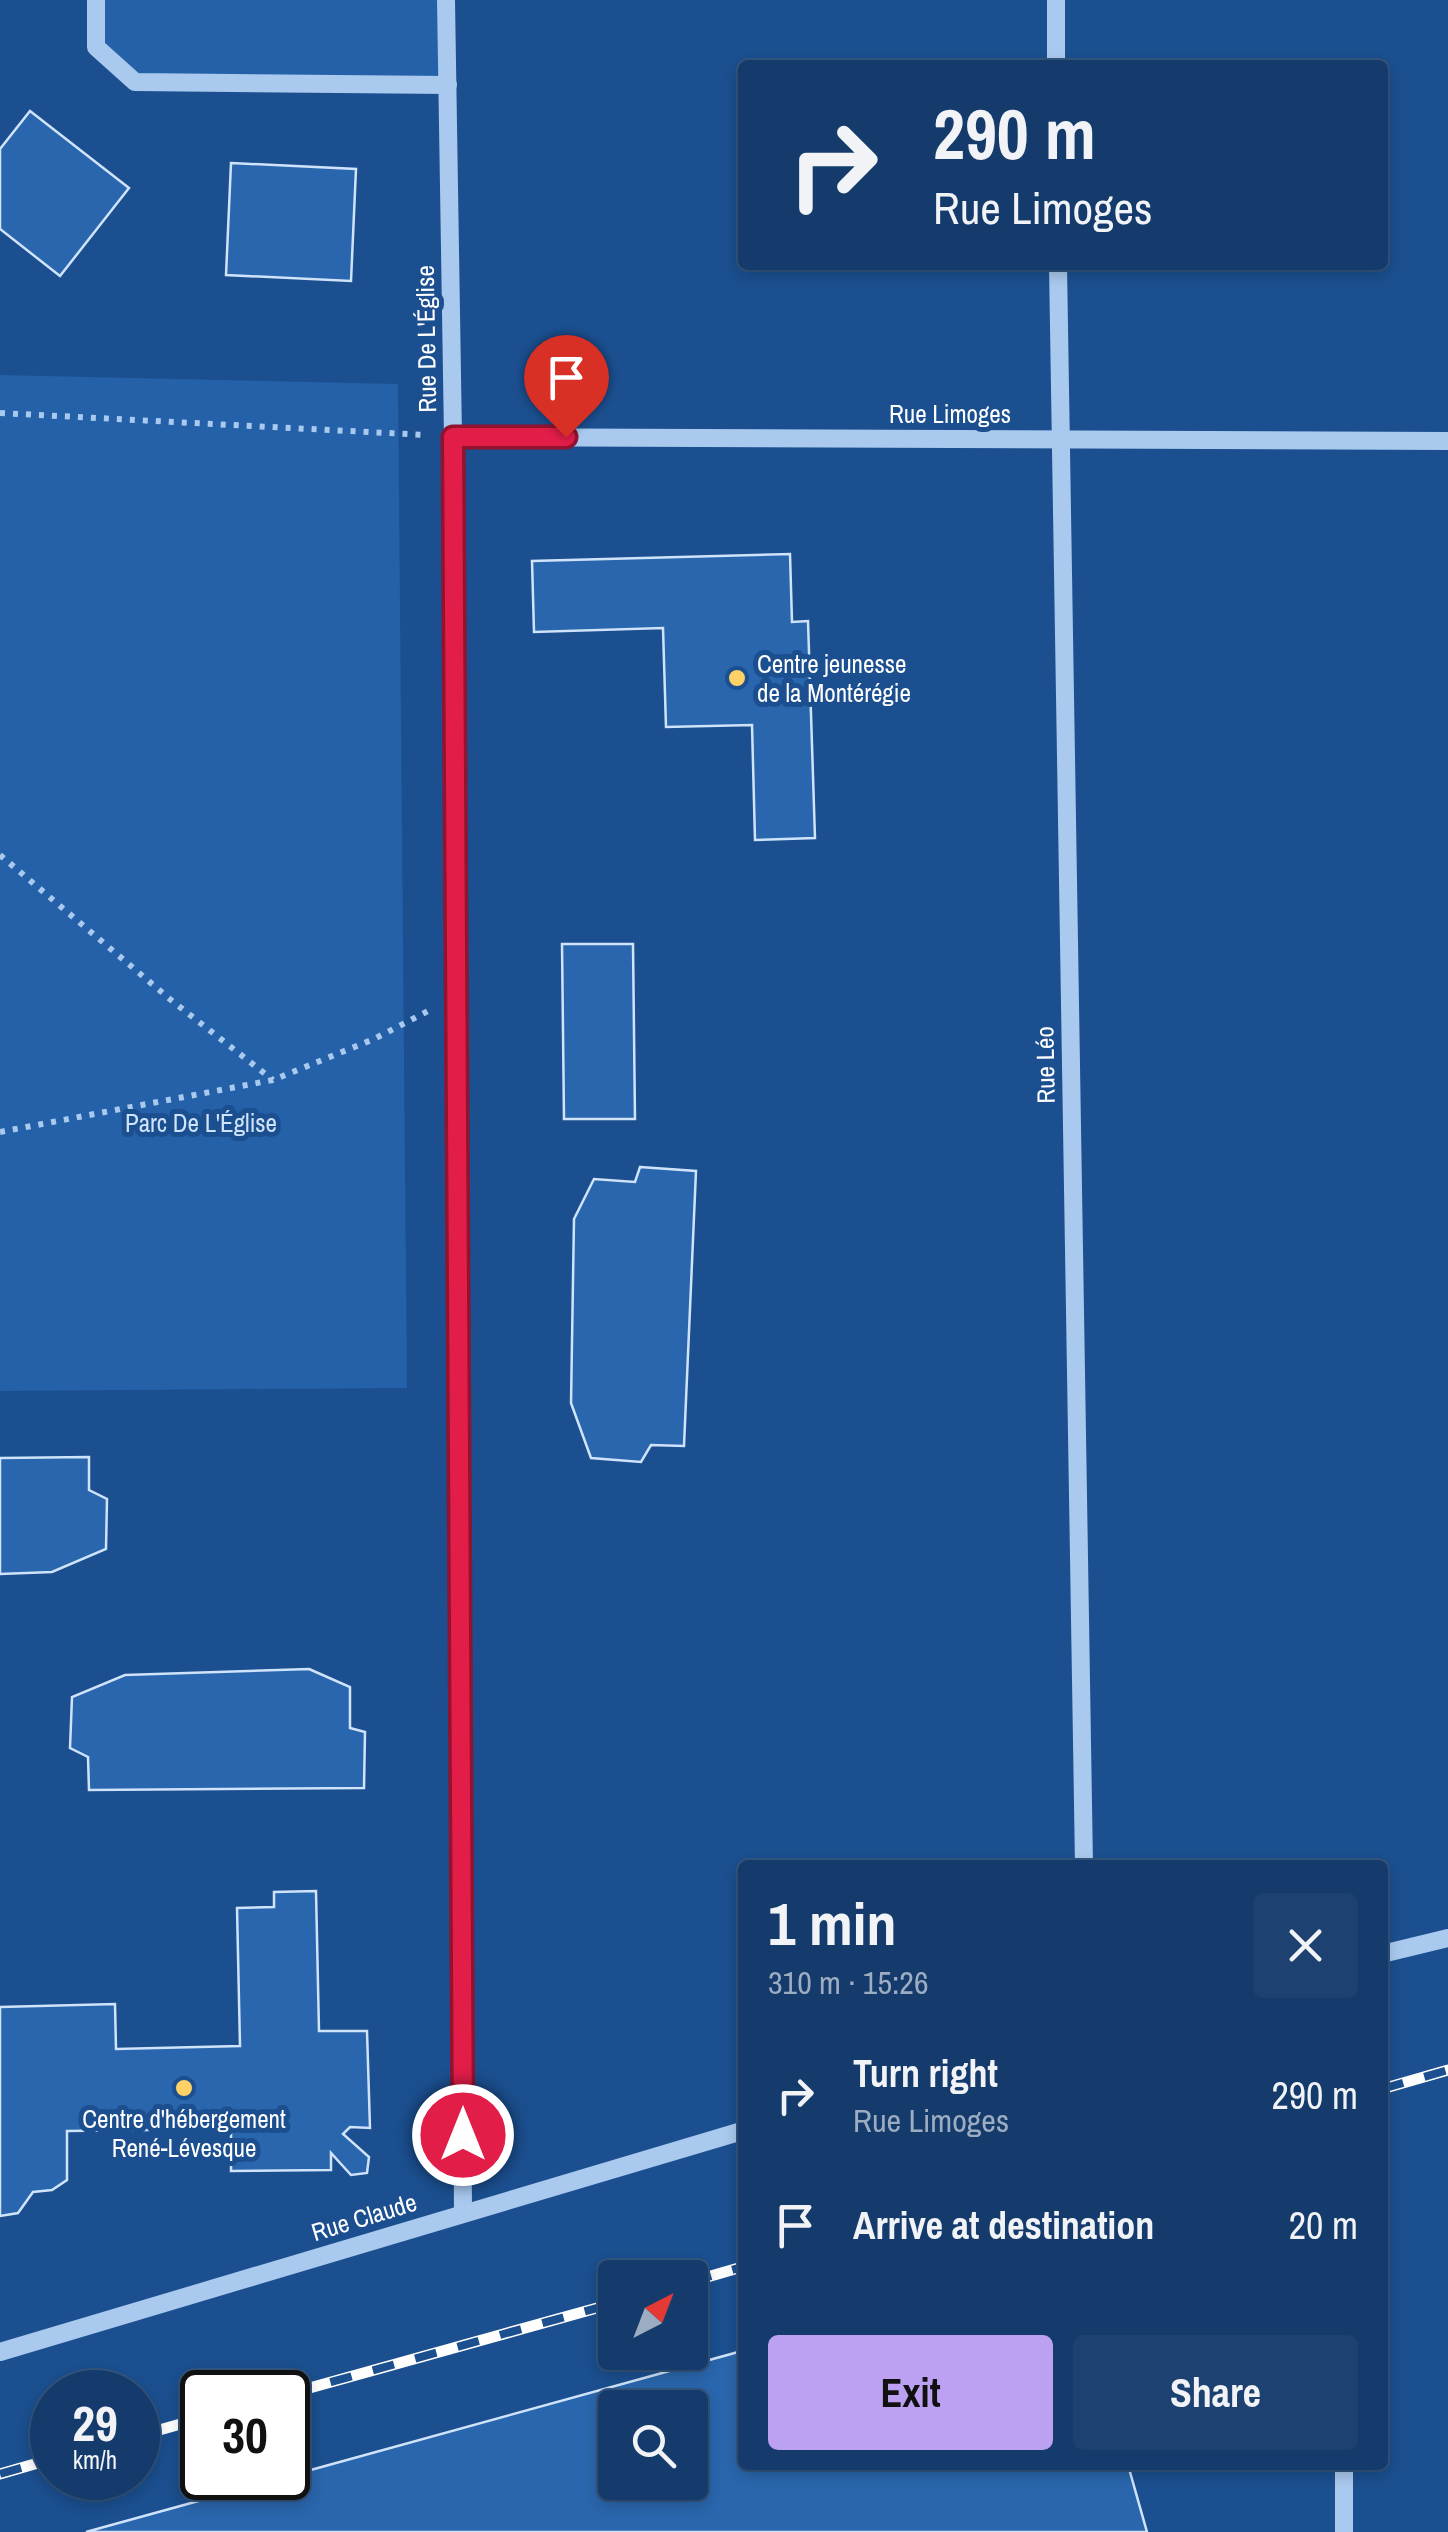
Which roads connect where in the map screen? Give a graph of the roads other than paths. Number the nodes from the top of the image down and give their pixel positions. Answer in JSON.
{"nodes":[{"id":1,"x":96,"y":0,"type":"edge"},
{"id":2,"x":446,"y":0,"type":"edge"},
{"id":3,"x":1056,"y":0,"type":"edge"},
{"id":4,"x":1056,"y":60,"type":"edge"},
{"id":5,"x":448,"y":84,"type":"junction"},
{"id":6,"x":1058,"y":270,"type":"edge"},
{"id":7,"x":453,"y":437,"type":"junction"},
{"id":8,"x":1060,"y":439,"type":"junction"},
{"id":9,"x":1448,"y":440,"type":"edge"},
{"id":10,"x":1084,"y":1860,"type":"edge"},
{"id":11,"x":1448,"y":1938,"type":"edge"},
{"id":12,"x":1388,"y":1953,"type":"edge"},
{"id":13,"x":738,"y":2132,"type":"edge"},
{"id":14,"x":463,"y":2214,"type":"junction"},
{"id":15,"x":0,"y":2352,"type":"edge"},
{"id":16,"x":1344,"y":2470,"type":"edge"},
{"id":17,"x":1344,"y":2532,"type":"edge"}],
"edges":[{"from":1,"to":5,"type":"street"},
{"from":2,"to":5,"type":"street","name":"Rue De L'Église"},
{"from":3,"to":4,"type":"street"},
{"from":5,"to":7,"type":"street","name":"Rue De L'Église"},
{"from":6,"to":8,"type":"street","name":"Rue Léo"},
{"from":7,"to":8,"type":"street","name":"Rue Limoges"},
{"from":7,"to":14,"type":"street","name":"Rue De L'Église"},
{"from":8,"to":9,"type":"street","name":"Rue Limoges"},
{"from":8,"to":10,"type":"street","name":"Rue Léo"},
{"from":11,"to":12,"type":"street"},
{"from":13,"to":14,"type":"street","name":"Rue Claude"},
{"from":14,"to":15,"type":"street","name":"Rue Claude"},
{"from":16,"to":17,"type":"street"}]}
